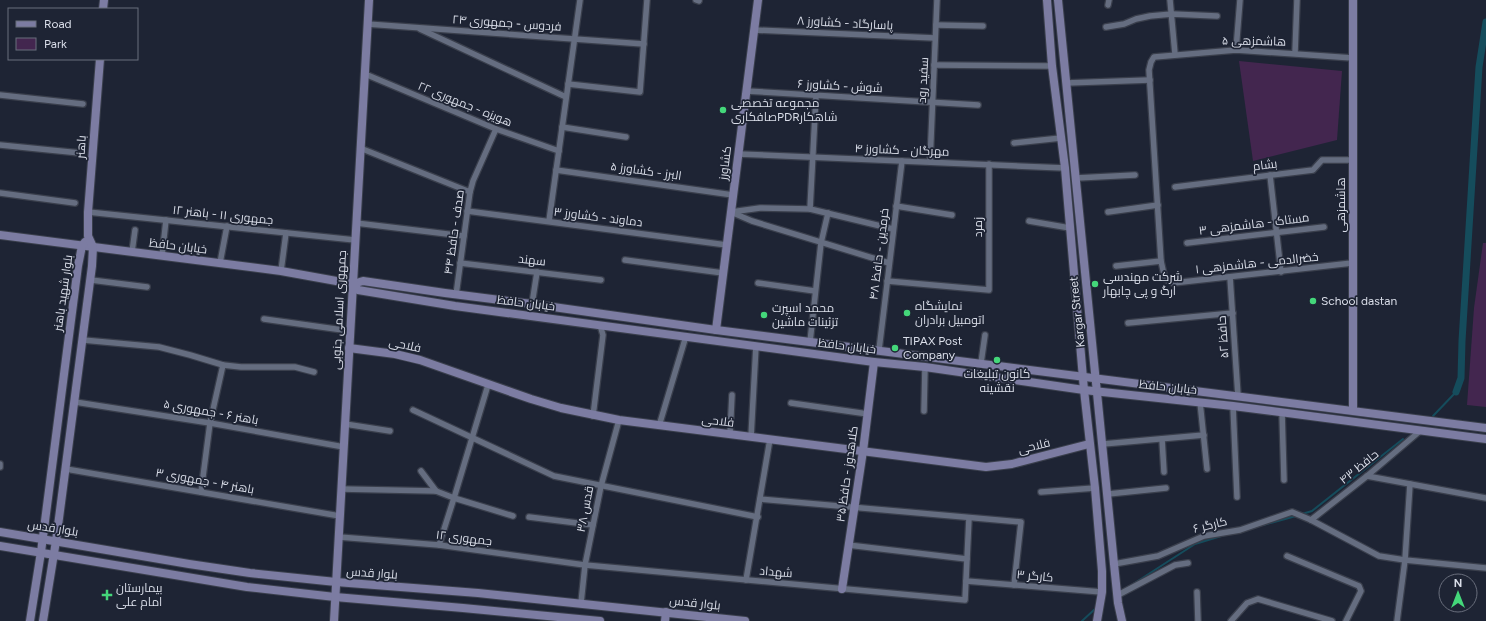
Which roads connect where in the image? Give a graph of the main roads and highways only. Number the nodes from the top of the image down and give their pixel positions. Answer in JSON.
{"nodes":[{"id":1,"x":369,"y":0,"type":"edge"},
{"id":2,"x":758,"y":0,"type":"edge"},
{"id":3,"x":1047,"y":0,"type":"edge"},
{"id":4,"x":1058,"y":0,"type":"edge"},
{"id":5,"x":1353,"y":0,"type":"edge"},
{"id":6,"x":100,"y":60,"type":"edge"},
{"id":7,"x":1065,"y":65,"type":"junction"},
{"id":8,"x":1052,"y":66,"type":"junction"},
{"id":9,"x":0,"y":235,"type":"edge"},
{"id":10,"x":88,"y":236,"type":"junction"},
{"id":11,"x":82,"y":246,"type":"junction"},
{"id":12,"x":93,"y":247,"type":"junction"},
{"id":13,"x":353,"y":284,"type":"junction"},
{"id":14,"x":638,"y":318,"type":"junction"},
{"id":15,"x":636,"y":330,"type":"junction"},
{"id":16,"x":716,"y":330,"type":"junction"},
{"id":17,"x":785,"y":339,"type":"junction"},
{"id":18,"x":349,"y":348,"type":"junction"},
{"id":19,"x":783,"y":350,"type":"junction"},
{"id":20,"x":874,"y":362,"type":"junction"},
{"id":21,"x":1083,"y":376,"type":"junction"},
{"id":22,"x":1096,"y":378,"type":"junction"},
{"id":23,"x":1084,"y":390,"type":"junction"},
{"id":24,"x":1097,"y":392,"type":"junction"},
{"id":25,"x":1353,"y":410,"type":"junction"},
{"id":26,"x":1408,"y":418,"type":"junction"},
{"id":27,"x":1486,"y":428,"type":"edge"},
{"id":28,"x":1406,"y":429,"type":"junction"},
{"id":29,"x":57,"y":430,"type":"junction"},
{"id":30,"x":71,"y":433,"type":"junction"},
{"id":31,"x":1486,"y":439,"type":"edge"},
{"id":32,"x":1089,"y":444,"type":"junction"},
{"id":33,"x":863,"y":452,"type":"junction"},
{"id":34,"x":0,"y":532,"type":"edge"},
{"id":35,"x":43,"y":538,"type":"junction"},
{"id":36,"x":56,"y":541,"type":"junction"},
{"id":37,"x":0,"y":546,"type":"edge"},
{"id":38,"x":41,"y":552,"type":"junction"},
{"id":39,"x":54,"y":555,"type":"junction"},
{"id":40,"x":250,"y":573,"type":"junction"},
{"id":41,"x":336,"y":582,"type":"junction"},
{"id":42,"x":247,"y":587,"type":"junction"},
{"id":43,"x":842,"y":589,"type":"road end"},
{"id":44,"x":335,"y":597,"type":"junction"},
{"id":45,"x":666,"y":617,"type":"edge"},
{"id":46,"x":30,"y":621,"type":"edge"},
{"id":47,"x":43,"y":621,"type":"edge"},
{"id":48,"x":334,"y":621,"type":"edge"},
{"id":49,"x":600,"y":621,"type":"edge"},
{"id":50,"x":745,"y":621,"type":"edge"},
{"id":51,"x":1097,"y":621,"type":"edge"},
{"id":52,"x":1122,"y":621,"type":"edge"}],
"edges":[{"from":1,"to":13,"type":"main road","name":"جمهوری اسلامی جنوبی"},
{"from":2,"to":16,"type":"main road","name":"کشاورز"},
{"from":3,"to":8,"type":"main road","name":"Kargar Street"},
{"from":4,"to":7,"type":"main road","name":"Kargar Street"},
{"from":5,"to":25,"type":"main road","name":"هاشمزهی"},
{"from":6,"to":10,"type":"main road","name":"باهنر"},
{"from":7,"to":8,"type":"main road"},
{"from":7,"to":22,"type":"main road","name":"Kargar Street"},
{"from":8,"to":21,"type":"main road","name":"Kargar Street"},
{"from":9,"to":11,"type":"main road","name":"خیابان حافظ"},
{"from":10,"to":11,"type":"main road","name":"بلوار شهید باهنر"},
{"from":10,"to":12,"type":"main road","name":"بلوار شهید باهنر"},
{"from":11,"to":12,"type":"main road","name":"خیابان حافظ"},
{"from":11,"to":29,"type":"main road","name":"بلوار شهید باهنر"},
{"from":12,"to":13,"type":"main road","name":"خیابان حافظ"},
{"from":12,"to":30,"type":"main road","name":"بلوار شهید باهنر"},
{"from":13,"to":14,"type":"main road","name":"خیابان حافظ"},
{"from":13,"to":15,"type":"main road","name":"خیابان حافظ"},
{"from":13,"to":18,"type":"main road","name":"جمهوری اسلامی جنوبی"},
{"from":14,"to":15,"type":"main road"},
{"from":14,"to":16,"type":"main road","name":"خیابان حافظ"},
{"from":15,"to":19,"type":"main road","name":"خیابان حافظ"},
{"from":16,"to":17,"type":"main road","name":"خیابان حافظ"},
{"from":17,"to":19,"type":"main road"},
{"from":17,"to":21,"type":"main road","name":"خیابان حافظ"},
{"from":18,"to":33,"type":"main road","name":"فلاحی"},
{"from":18,"to":41,"type":"main road","name":"جمهوری اسلامی جنوبی"},
{"from":19,"to":20,"type":"main road","name":"خیابان حافظ"},
{"from":20,"to":23,"type":"main road","name":"خیابان حافظ"},
{"from":20,"to":33,"type":"main road","name":"کلاهدوز - حافظ ۳۵"},
{"from":21,"to":22,"type":"main road","name":"خیابان حافظ"},
{"from":21,"to":23,"type":"main road","name":"Kargar Street"},
{"from":22,"to":24,"type":"main road","name":"Kargar Street"},
{"from":22,"to":25,"type":"main road","name":"خیابان حافظ"},
{"from":23,"to":24,"type":"main road","name":"خیابان حافظ"},
{"from":23,"to":32,"type":"main road","name":"Kargar Street"},
{"from":24,"to":28,"type":"main road","name":"خیابان حافظ"},
{"from":24,"to":52,"type":"main road","name":"Kargar Street"},
{"from":25,"to":26,"type":"main road","name":"خیابان حافظ"},
{"from":26,"to":27,"type":"main road","name":"خیابان حافظ"},
{"from":26,"to":28,"type":"main road"},
{"from":28,"to":31,"type":"main road","name":"خیابان حافظ"},
{"from":29,"to":30,"type":"main road"},
{"from":29,"to":35,"type":"main road","name":"بلوار شهید باهنر"},
{"from":30,"to":36,"type":"main road","name":"بلوار شهید باهنر"},
{"from":32,"to":33,"type":"main road","name":"فلاحی"},
{"from":32,"to":51,"type":"main road","name":"Kargar Street"},
{"from":33,"to":43,"type":"main road","name":"کلاهدوز - حافظ ۳۵"},
{"from":34,"to":35,"type":"main road","name":"بلوار قدس"},
{"from":35,"to":36,"type":"main road","name":"بلوار قدس"},
{"from":35,"to":38,"type":"main road","name":"بلوار شهید باهنر"},
{"from":36,"to":39,"type":"main road","name":"بلوار شهید باهنر"},
{"from":36,"to":40,"type":"main road","name":"بلوار قدس"},
{"from":37,"to":38,"type":"main road"},
{"from":38,"to":39,"type":"main road"},
{"from":38,"to":46,"type":"main road","name":"بلوار شهید باهنر"},
{"from":39,"to":42,"type":"main road"},
{"from":39,"to":47,"type":"main road","name":"بلوار شهید باهنر"},
{"from":40,"to":41,"type":"main road","name":"بلوار قدس"},
{"from":40,"to":42,"type":"main road"},
{"from":41,"to":44,"type":"main road","name":"جمهوری اسلامی جنوبی"},
{"from":41,"to":45,"type":"main road","name":"بلوار قدس"},
{"from":42,"to":44,"type":"main road"},
{"from":44,"to":48,"type":"main road","name":"جمهوری اسلامی جنوبی"},
{"from":44,"to":49,"type":"main road"},
{"from":45,"to":50,"type":"main road","name":"بلوار قدس"}]}
